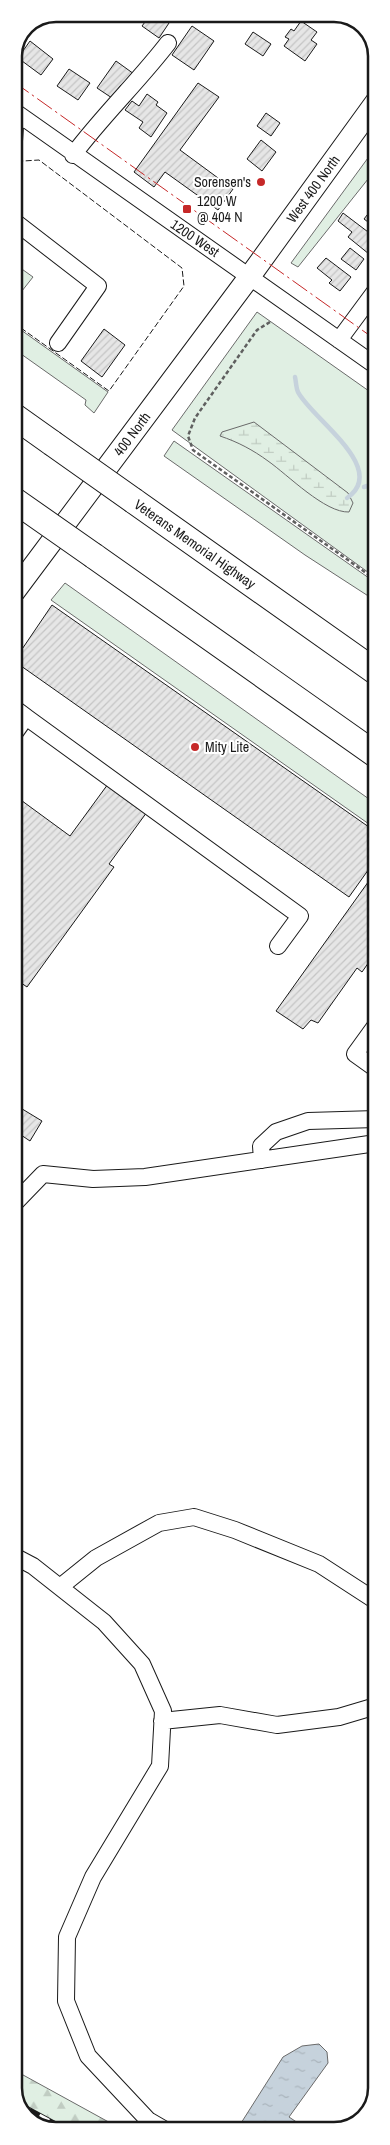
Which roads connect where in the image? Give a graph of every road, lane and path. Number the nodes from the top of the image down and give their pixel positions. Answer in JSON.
{"nodes":[{"id":1,"x":168,"y":43,"type":"dead end"},
{"id":2,"x":367,"y":114,"type":"edge"},
{"id":3,"x":22,"y":127,"type":"edge"},
{"id":4,"x":74,"y":155,"type":"junction"},
{"id":5,"x":22,"y":227,"type":"edge"},
{"id":6,"x":250,"y":276,"type":"junction"},
{"id":7,"x":367,"y":302,"type":"edge"},
{"id":8,"x":270,"y":322,"type":"dead end"},
{"id":9,"x":339,"y":340,"type":"junction"},
{"id":10,"x":58,"y":343,"type":"dead end"},
{"id":11,"x":367,"y":360,"type":"edge"},
{"id":12,"x":22,"y":422,"type":"edge"},
{"id":13,"x":22,"y":506,"type":"edge"},
{"id":14,"x":367,"y":574,"type":"edge"},
{"id":15,"x":22,"y":581,"type":"edge"},
{"id":16,"x":367,"y":666,"type":"edge"},
{"id":17,"x":22,"y":715,"type":"edge"},
{"id":18,"x":367,"y":749,"type":"edge"},
{"id":19,"x":278,"y":946,"type":"dead end"},
{"id":20,"x":367,"y":1037,"type":"edge"},
{"id":21,"x":367,"y":1063,"type":"edge"},
{"id":22,"x":368,"y":1119,"type":"edge"},
{"id":23,"x":368,"y":1144,"type":"edge"},
{"id":24,"x":262,"y":1160,"type":"junction"},
{"id":25,"x":23,"y":1195,"type":"edge"},
{"id":26,"x":23,"y":1560,"type":"edge"},
{"id":27,"x":60,"y":1587,"type":"junction"},
{"id":28,"x":368,"y":1596,"type":"edge"},
{"id":29,"x":368,"y":1708,"type":"edge"},
{"id":30,"x":162,"y":1721,"type":"junction"},
{"id":31,"x":151,"y":2122,"type":"edge"}],
"edges":[{"from":1,"to":4,"type":"street"},
{"from":2,"to":6,"type":"main road","name":"West 400 North"},
{"from":3,"to":4,"type":"street","name":"1200 West"},
{"from":4,"to":6,"type":"street","name":"1200 West"},
{"from":5,"to":10,"type":"street"},
{"from":6,"to":9,"type":"street","name":"1200 West"},
{"from":6,"to":15,"type":"main road","name":"400 North"},
{"from":7,"to":9,"type":"street"},
{"from":8,"to":14,"type":"path"},
{"from":9,"to":11,"type":"street","name":"1200 West"},
{"from":12,"to":16,"type":"highway","name":"Veterans Memorial Highway","bridge":true},
{"from":13,"to":18,"type":"highway","bridge":true},
{"from":17,"to":19,"type":"street"},
{"from":20,"to":21,"type":"street"},
{"from":22,"to":24,"type":"street"},
{"from":23,"to":24,"type":"street"},
{"from":24,"to":25,"type":"street"},
{"from":26,"to":27,"type":"street"},
{"from":27,"to":28,"type":"street"},
{"from":27,"to":30,"type":"street"},
{"from":29,"to":30,"type":"street"},
{"from":30,"to":31,"type":"street"}]}
